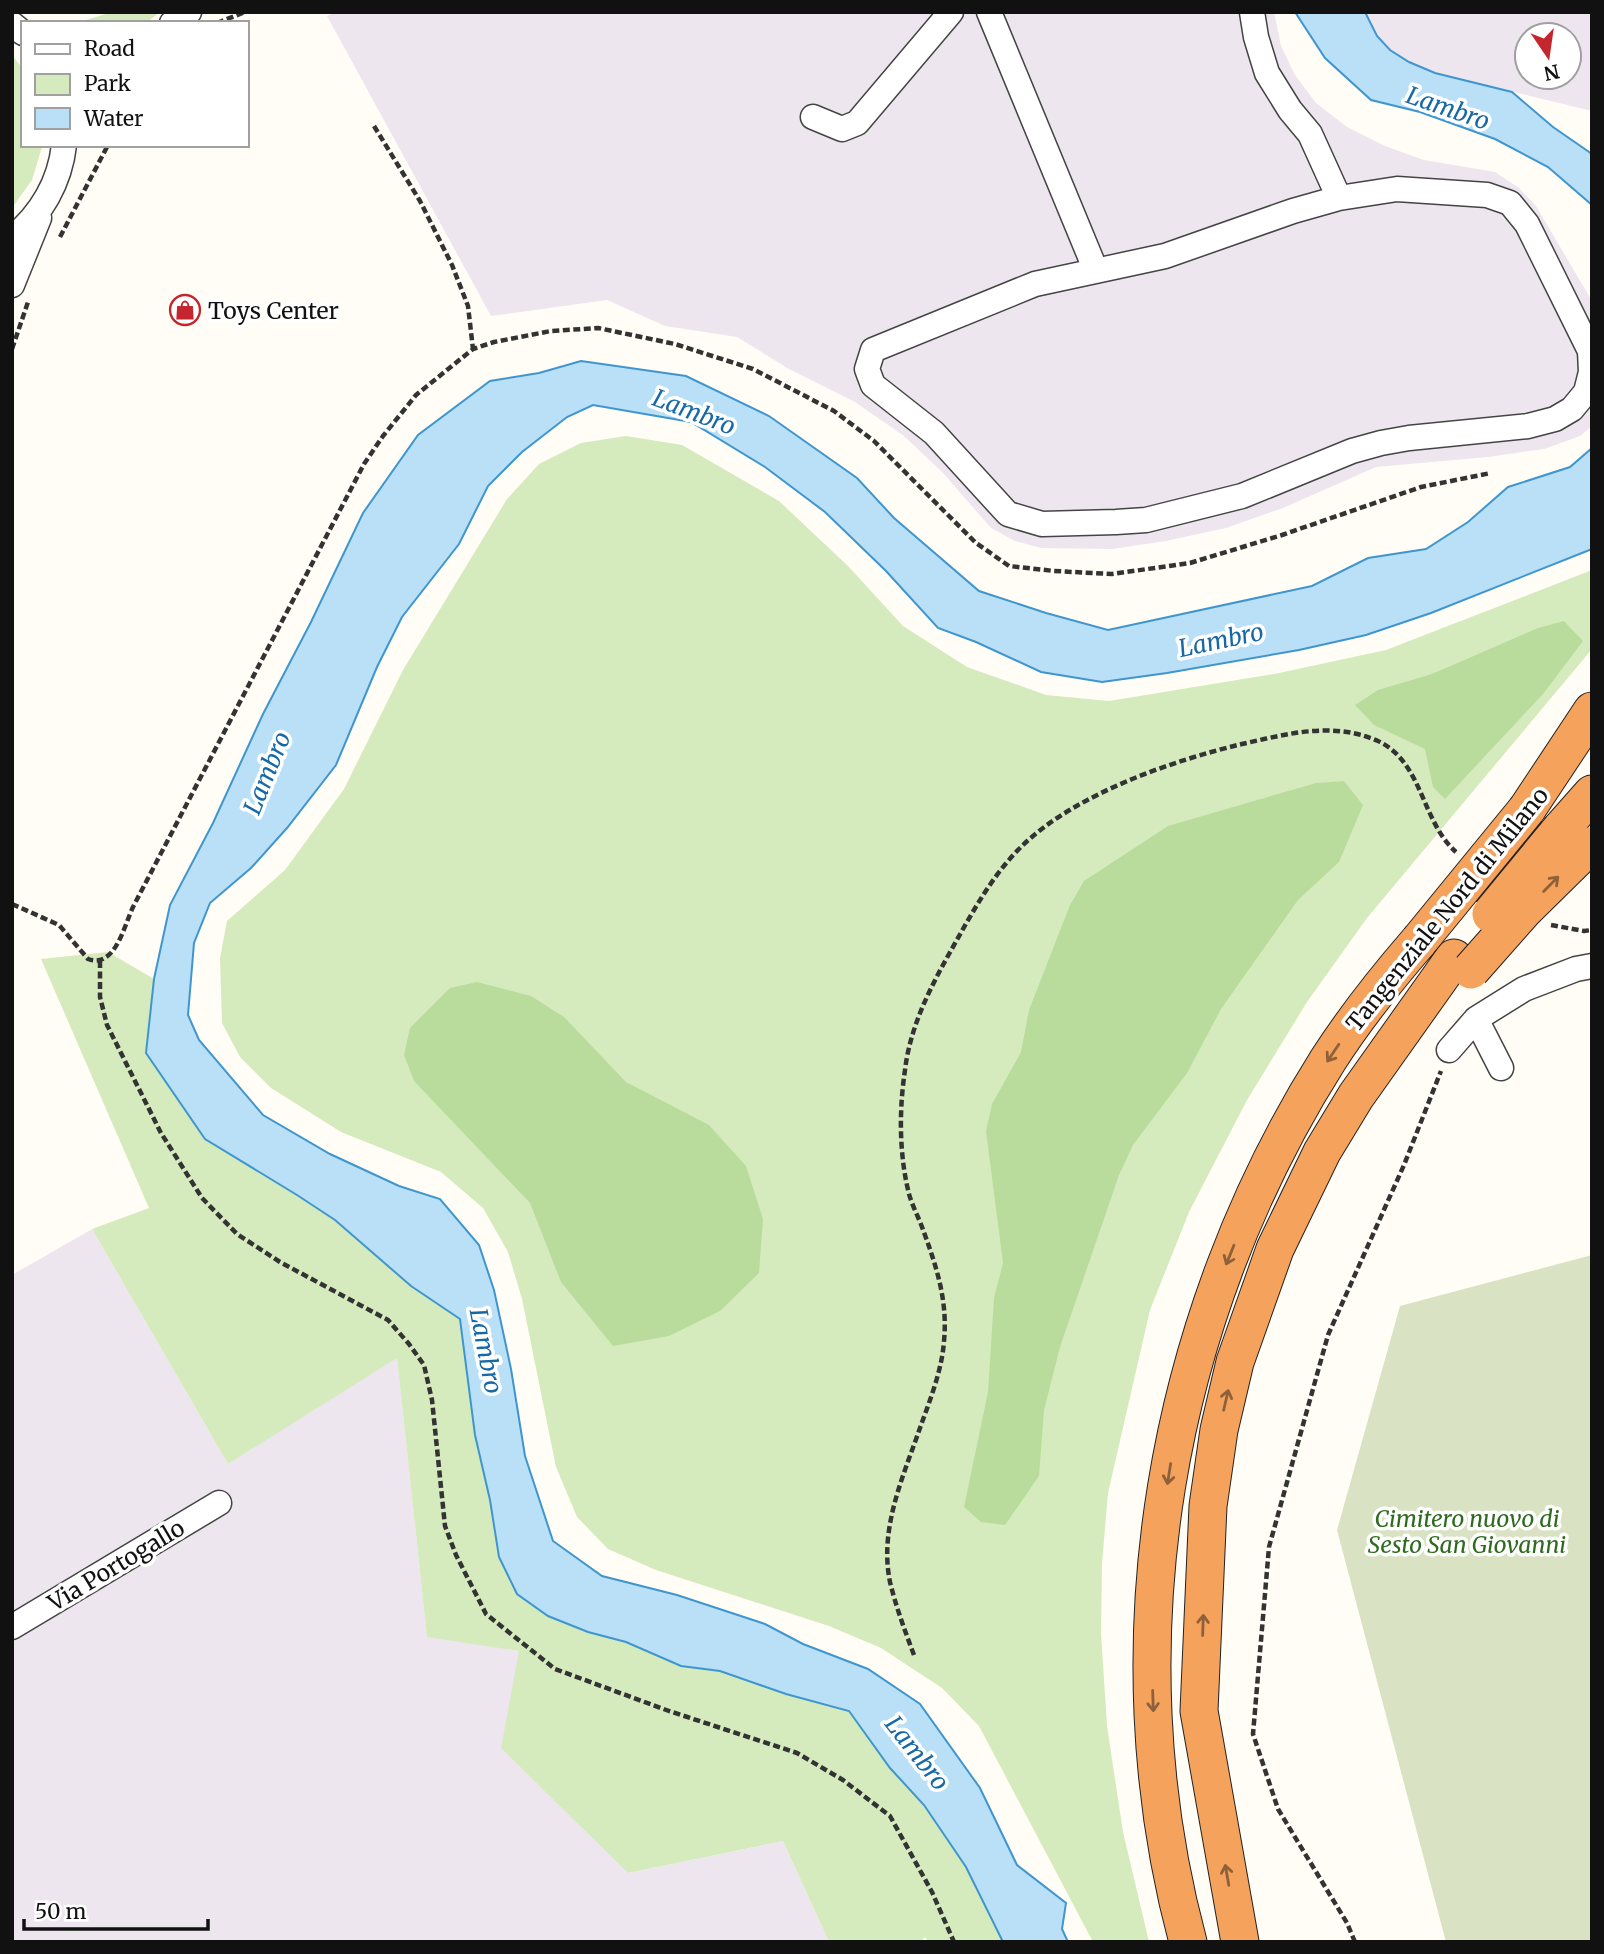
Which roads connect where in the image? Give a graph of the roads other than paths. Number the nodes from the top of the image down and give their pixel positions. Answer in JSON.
{"nodes":[{"id":1,"x":951,"y":12,"type":"edge"},
{"id":2,"x":989,"y":12,"type":"edge"},
{"id":3,"x":1252,"y":12,"type":"edge"},
{"id":4,"x":813,"y":117,"type":"dead end"},
{"id":5,"x":63,"y":147,"type":"edge"},
{"id":6,"x":75,"y":147,"type":"edge"},
{"id":7,"x":52,"y":188,"type":"junction"},
{"id":8,"x":1339,"y":198,"type":"junction"},
{"id":9,"x":12,"y":238,"type":"edge"},
{"id":10,"x":1096,"y":271,"type":"junction"},
{"id":11,"x":21,"y":293,"type":"edge"},
{"id":12,"x":1592,"y":711,"type":"edge"},
{"id":13,"x":1592,"y":733,"type":"edge"},
{"id":14,"x":1592,"y":794,"type":"edge"},
{"id":15,"x":1527,"y":809,"type":"junction"},
{"id":16,"x":1581,"y":839,"type":"edge"},
{"id":17,"x":1592,"y":966,"type":"edge"},
{"id":18,"x":1476,"y":1019,"type":"junction"},
{"id":19,"x":1449,"y":1050,"type":"road end"},
{"id":20,"x":1501,"y":1068,"type":"dead end"},
{"id":21,"x":219,"y":1503,"type":"dead end"},
{"id":22,"x":12,"y":1627,"type":"edge"},
{"id":23,"x":1188,"y":1942,"type":"edge"},
{"id":24,"x":1240,"y":1942,"type":"edge"}],
"edges":[{"from":1,"to":4,"type":"street"},
{"from":2,"to":10,"type":"street"},
{"from":3,"to":8,"type":"street"},
{"from":5,"to":7,"type":"street"},
{"from":6,"to":7,"type":"street"},
{"from":7,"to":9,"type":"street"},
{"from":7,"to":11,"type":"street"},
{"from":8,"to":10,"type":"street"},
{"from":8,"to":10,"type":"street"},
{"from":12,"to":15,"type":"highway"},
{"from":13,"to":15,"type":"highway","name":"Tangenziale Nord di Milano"},
{"from":14,"to":16,"type":"highway","name":"Tangenziale Nord di Milano"},
{"from":15,"to":23,"type":"highway","name":"Tangenziale Nord di Milano","one_way":true,"bridge":true},
{"from":24,"to":16,"type":"highway","name":"Tangenziale Nord di Milano","one_way":true,"bridge":true},
{"from":17,"to":18,"type":"street"},
{"from":18,"to":19,"type":"street"},
{"from":18,"to":20,"type":"street"},
{"from":21,"to":22,"type":"street","name":"Via Portogallo"}]}
